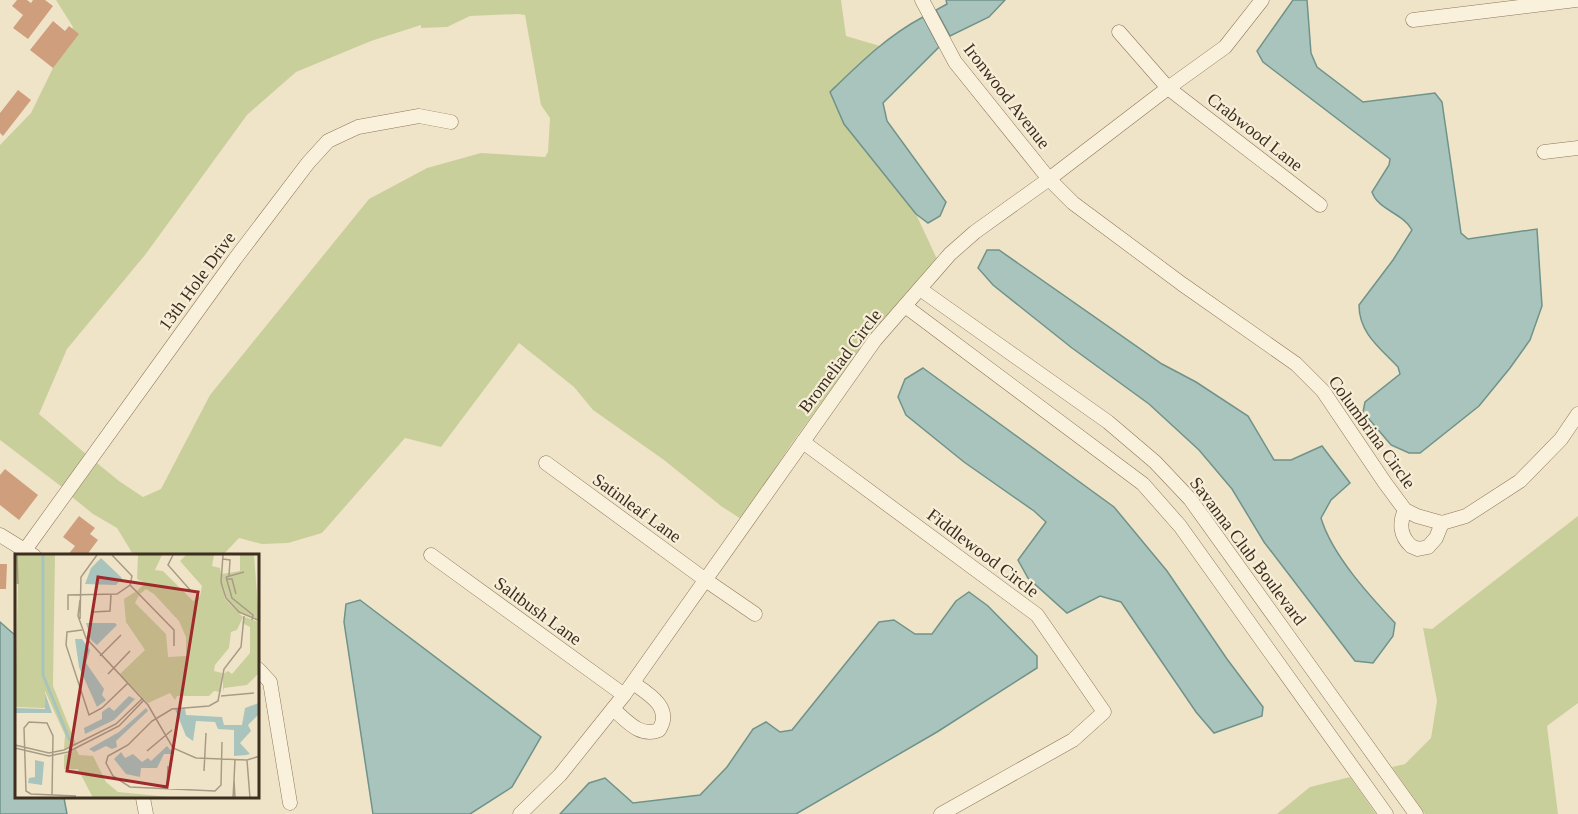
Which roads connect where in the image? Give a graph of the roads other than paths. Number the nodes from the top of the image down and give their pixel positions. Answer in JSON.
{"nodes":[{"id":1,"x":922,"y":0,"type":"edge"},
{"id":2,"x":1262,"y":0,"type":"edge"},
{"id":3,"x":1576,"y":0,"type":"edge"},
{"id":4,"x":1413,"y":20,"type":"dead end"},
{"id":5,"x":1119,"y":33,"type":"dead end"},
{"id":6,"x":1168,"y":88,"type":"junction"},
{"id":7,"x":451,"y":122,"type":"dead end"},
{"id":8,"x":1578,"y":148,"type":"edge"},
{"id":9,"x":1545,"y":152,"type":"dead end"},
{"id":10,"x":1049,"y":179,"type":"junction"},
{"id":11,"x":1320,"y":205,"type":"dead end"},
{"id":12,"x":920,"y":288,"type":"junction"},
{"id":13,"x":905,"y":306,"type":"junction"},
{"id":14,"x":1578,"y":414,"type":"edge"},
{"id":15,"x":803,"y":442,"type":"junction"},
{"id":16,"x":546,"y":464,"type":"dead end"},
{"id":17,"x":1405,"y":510,"type":"junction"},
{"id":18,"x":1442,"y":523,"type":"junction"},
{"id":19,"x":0,"y":535,"type":"edge"},
{"id":20,"x":30,"y":553,"type":"edge"},
{"id":21,"x":431,"y":555,"type":"dead end"},
{"id":22,"x":706,"y":581,"type":"junction"},
{"id":23,"x":755,"y":614,"type":"dead end"},
{"id":24,"x":260,"y":671,"type":"edge"},
{"id":25,"x":633,"y":683,"type":"junction"},
{"id":26,"x":624,"y":695,"type":"junction"},
{"id":27,"x":613,"y":709,"type":"junction"},
{"id":28,"x":143,"y":799,"type":"edge"},
{"id":29,"x":290,"y":804,"type":"dead end"},
{"id":30,"x":146,"y":814,"type":"edge"},
{"id":31,"x":520,"y":814,"type":"edge"},
{"id":32,"x":941,"y":814,"type":"edge"},
{"id":33,"x":1386,"y":814,"type":"edge"},
{"id":34,"x":1416,"y":814,"type":"edge"}],
"edges":[{"from":1,"to":10,"type":"street","name":"Ironwood Avenue"},
{"from":2,"to":6,"type":"street","name":"Bromeliad Circle"},
{"from":3,"to":4,"type":"street"},
{"from":5,"to":6,"type":"street","name":"Crabwood Lane"},
{"from":6,"to":10,"type":"street","name":"Bromeliad Circle"},
{"from":6,"to":11,"type":"street","name":"Crabwood Lane"},
{"from":7,"to":20,"type":"street","name":"13th Hole Drive"},
{"from":8,"to":9,"type":"street"},
{"from":10,"to":12,"type":"street","name":"Bromeliad Circle"},
{"from":10,"to":17,"type":"street","name":"Columbrina Circle"},
{"from":12,"to":13,"type":"street","name":"Bromeliad Circle"},
{"from":12,"to":34,"type":"street","name":"Savanna Club Boulevard"},
{"from":13,"to":15,"type":"street","name":"Bromeliad Circle"},
{"from":13,"to":33,"type":"street"},
{"from":14,"to":18,"type":"street"},
{"from":15,"to":22,"type":"street","name":"Bromeliad Circle"},
{"from":15,"to":32,"type":"street","name":"Fiddlewood Circle"},
{"from":16,"to":22,"type":"street","name":"Satinleaf Lane"},
{"from":17,"to":18,"type":"street","name":"Columbrina Circle"},
{"from":17,"to":18,"type":"street"},
{"from":19,"to":20,"type":"street"},
{"from":21,"to":26,"type":"street","name":"Saltbush Lane"},
{"from":22,"to":23,"type":"street","name":"Satinleaf Lane"},
{"from":22,"to":25,"type":"street","name":"Bromeliad Circle"},
{"from":24,"to":29,"type":"street"},
{"from":25,"to":26,"type":"street","name":"Bromeliad Circle"},
{"from":25,"to":27,"type":"street"},
{"from":26,"to":27,"type":"street","name":"Bromeliad Circle"},
{"from":27,"to":31,"type":"street","name":"Bromeliad Circle"},
{"from":28,"to":30,"type":"street"}]}
